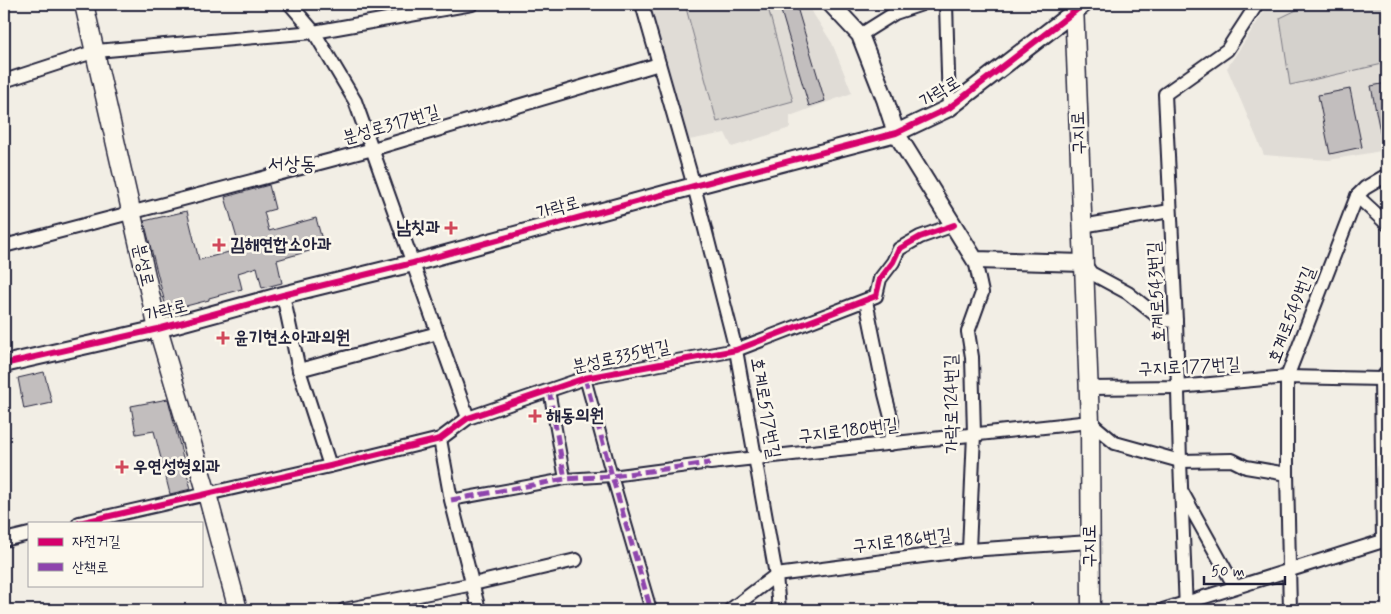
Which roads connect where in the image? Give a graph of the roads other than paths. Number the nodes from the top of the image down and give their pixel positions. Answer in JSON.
{"nodes":[{"id":1,"x":84,"y":4,"type":"edge"},
{"id":2,"x":290,"y":4,"type":"edge"},
{"id":3,"x":472,"y":4,"type":"edge"},
{"id":4,"x":642,"y":4,"type":"edge"},
{"id":5,"x":831,"y":4,"type":"edge"},
{"id":6,"x":922,"y":4,"type":"edge"},
{"id":7,"x":946,"y":4,"type":"edge"},
{"id":8,"x":1257,"y":4,"type":"edge"},
{"id":9,"x":1078,"y":6,"type":"edge"},
{"id":10,"x":314,"y":32,"type":"junction"},
{"id":11,"x":860,"y":35,"type":"junction"},
{"id":12,"x":96,"y":51,"type":"junction"},
{"id":13,"x":659,"y":64,"type":"junction"},
{"id":14,"x":4,"y":80,"type":"edge"},
{"id":15,"x":949,"y":108,"type":"junction"},
{"id":16,"x":896,"y":133,"type":"junction"},
{"id":17,"x":373,"y":149,"type":"junction"},
{"id":18,"x":1387,"y":175,"type":"edge"},
{"id":19,"x":694,"y":186,"type":"junction"},
{"id":20,"x":1357,"y":196,"type":"junction"},
{"id":21,"x":1170,"y":211,"type":"junction"},
{"id":22,"x":132,"y":213,"type":"junction"},
{"id":23,"x":1387,"y":224,"type":"edge"},
{"id":24,"x":954,"y":225,"type":"junction"},
{"id":25,"x":1082,"y":226,"type":"junction"},
{"id":26,"x":4,"y":246,"type":"edge"},
{"id":27,"x":975,"y":260,"type":"junction"},
{"id":28,"x":412,"y":263,"type":"junction"},
{"id":29,"x":1084,"y":263,"type":"junction"},
{"id":30,"x":283,"y":295,"type":"junction"},
{"id":31,"x":866,"y":301,"type":"junction"},
{"id":32,"x":1176,"y":321,"type":"junction"},
{"id":33,"x":158,"y":329,"type":"junction"},
{"id":34,"x":438,"y":333,"type":"junction"},
{"id":35,"x":736,"y":350,"type":"junction"},
{"id":36,"x":4,"y":364,"type":"edge"},
{"id":37,"x":299,"y":370,"type":"junction"},
{"id":38,"x":1384,"y":375,"type":"edge"},
{"id":39,"x":586,"y":378,"type":"junction"},
{"id":40,"x":1287,"y":378,"type":"junction"},
{"id":41,"x":1178,"y":386,"type":"junction"},
{"id":42,"x":1088,"y":388,"type":"junction"},
{"id":43,"x":549,"y":390,"type":"junction"},
{"id":44,"x":468,"y":418,"type":"junction"},
{"id":45,"x":1090,"y":422,"type":"junction"},
{"id":46,"x":974,"y":434,"type":"junction"},
{"id":47,"x":440,"y":439,"type":"junction"},
{"id":48,"x":890,"y":444,"type":"junction"},
{"id":49,"x":757,"y":459,"type":"junction"},
{"id":50,"x":1180,"y":461,"type":"junction"},
{"id":51,"x":710,"y":464,"type":"joint"},
{"id":52,"x":330,"y":466,"type":"junction"},
{"id":53,"x":1287,"y":474,"type":"junction"},
{"id":54,"x":612,"y":476,"type":"junction"},
{"id":55,"x":566,"y":479,"type":"junction"},
{"id":56,"x":1181,"y":490,"type":"junction"},
{"id":57,"x":207,"y":494,"type":"junction"},
{"id":58,"x":451,"y":500,"type":"junction"},
{"id":59,"x":1385,"y":506,"type":"edge"},
{"id":60,"x":83,"y":522,"type":"edge"},
{"id":61,"x":28,"y":534,"type":"edge"},
{"id":62,"x":4,"y":540,"type":"edge"},
{"id":63,"x":1090,"y":542,"type":"junction"},
{"id":64,"x":1385,"y":543,"type":"edge"},
{"id":65,"x":968,"y":550,"type":"junction"},
{"id":66,"x":576,"y":560,"type":"dead end"},
{"id":67,"x":1289,"y":571,"type":"junction"},
{"id":68,"x":776,"y":576,"type":"junction"},
{"id":69,"x":473,"y":584,"type":"junction"},
{"id":70,"x":1235,"y":587,"type":"junction"},
{"id":71,"x":1186,"y":607,"type":"edge"},
{"id":72,"x":238,"y":610,"type":"edge"},
{"id":73,"x":344,"y":610,"type":"edge"},
{"id":74,"x":479,"y":610,"type":"edge"},
{"id":75,"x":651,"y":610,"type":"edge"},
{"id":76,"x":730,"y":610,"type":"edge"},
{"id":77,"x":779,"y":610,"type":"edge"},
{"id":78,"x":1091,"y":610,"type":"edge"},
{"id":79,"x":1163,"y":610,"type":"edge"},
{"id":80,"x":1290,"y":610,"type":"edge"}],
"edges":[{"from":1,"to":12,"type":"main road","name":"분성로"},
{"from":2,"to":10,"type":"street"},
{"from":3,"to":10,"type":"street"},
{"from":4,"to":13,"type":"street"},
{"from":5,"to":11,"type":"street"},
{"from":6,"to":11,"type":"street"},
{"from":7,"to":15,"type":"street"},
{"from":8,"to":21,"type":"street","name":"호계로543번길"},
{"from":9,"to":15,"type":"street","name":"가락로"},
{"from":9,"to":25,"type":"main road","name":"구지로"},
{"from":10,"to":12,"type":"street"},
{"from":10,"to":17,"type":"street"},
{"from":11,"to":16,"type":"street","name":"가락로124번길"},
{"from":12,"to":14,"type":"street"},
{"from":12,"to":22,"type":"main road","name":"분성로"},
{"from":13,"to":17,"type":"street","name":"분성로317번길"},
{"from":13,"to":19,"type":"street"},
{"from":15,"to":16,"type":"street","name":"가락로"},
{"from":16,"to":19,"type":"street","name":"가락로"},
{"from":16,"to":24,"type":"street","name":"가락로124번길"},
{"from":17,"to":22,"type":"street","name":"분성로317번길"},
{"from":17,"to":28,"type":"street"},
{"from":18,"to":20,"type":"street"},
{"from":19,"to":28,"type":"street","name":"가락로"},
{"from":19,"to":35,"type":"street","name":"호계로517번길"},
{"from":20,"to":23,"type":"street"},
{"from":20,"to":40,"type":"street","name":"호계로549번길"},
{"from":21,"to":25,"type":"street"},
{"from":21,"to":32,"type":"street","name":"호계로543번길"},
{"from":22,"to":26,"type":"street","name":"분성로317번길"},
{"from":22,"to":33,"type":"main road","name":"분성로"},
{"from":24,"to":27,"type":"street","name":"가락로124번길"},
{"from":24,"to":31,"type":"street"},
{"from":25,"to":29,"type":"main road","name":"구지로"},
{"from":27,"to":29,"type":"street"},
{"from":27,"to":46,"type":"street","name":"가락로124번길"},
{"from":28,"to":30,"type":"street","name":"가락로"},
{"from":28,"to":34,"type":"street"},
{"from":29,"to":32,"type":"street"},
{"from":29,"to":42,"type":"main road","name":"구지로"},
{"from":30,"to":33,"type":"street","name":"가락로"},
{"from":30,"to":37,"type":"street"},
{"from":31,"to":35,"type":"street","name":"분성로335번길"},
{"from":31,"to":48,"type":"street"},
{"from":32,"to":41,"type":"street","name":"호계로543번길"},
{"from":33,"to":36,"type":"street","name":"가락로"},
{"from":33,"to":57,"type":"main road","name":"분성로"},
{"from":34,"to":37,"type":"street"},
{"from":34,"to":44,"type":"street"},
{"from":35,"to":39,"type":"street","name":"분성로335번길"},
{"from":35,"to":49,"type":"street","name":"호계로517번길"},
{"from":37,"to":52,"type":"street"},
{"from":38,"to":40,"type":"street","name":"구지로177번길"},
{"from":38,"to":59,"type":"street"},
{"from":39,"to":43,"type":"street","name":"분성로335번길"},
{"from":39,"to":54,"type":"street","name":"분성로335번길"},
{"from":40,"to":41,"type":"street","name":"구지로177번길"},
{"from":40,"to":53,"type":"street","name":"호계로549번길"},
{"from":41,"to":42,"type":"street","name":"구지로177번길"},
{"from":41,"to":50,"type":"street","name":"호계로543번길"},
{"from":42,"to":45,"type":"main road","name":"구지로"},
{"from":43,"to":44,"type":"street","name":"분성로335번길"},
{"from":43,"to":55,"type":"street"},
{"from":44,"to":47,"type":"street","name":"분성로335번길"},
{"from":45,"to":46,"type":"street","name":"구지로180번길"},
{"from":45,"to":50,"type":"street"},
{"from":45,"to":63,"type":"main road","name":"구지로"},
{"from":46,"to":48,"type":"street","name":"구지로180번길"},
{"from":46,"to":65,"type":"street","name":"가락로124번길"},
{"from":47,"to":52,"type":"street","name":"분성로335번길"},
{"from":47,"to":58,"type":"street"},
{"from":48,"to":49,"type":"street","name":"구지로180번길"},
{"from":49,"to":51,"type":"street","name":"구지로180번길"},
{"from":49,"to":68,"type":"street","name":"호계로517번길"},
{"from":50,"to":53,"type":"street"},
{"from":50,"to":56,"type":"street","name":"호계로543번길"},
{"from":51,"to":54,"type":"street","name":"구지로180번길"},
{"from":52,"to":57,"type":"street","name":"분성로335번길"},
{"from":53,"to":67,"type":"street","name":"호계로549번길"},
{"from":54,"to":55,"type":"street","name":"구지로180번길"},
{"from":54,"to":75,"type":"street"},
{"from":55,"to":58,"type":"street","name":"구지로180번길"},
{"from":56,"to":70,"type":"street","name":"호계로543번길"},
{"from":56,"to":71,"type":"street","name":"호계로543번길"},
{"from":57,"to":60,"type":"street","name":"분성로335번길"},
{"from":57,"to":72,"type":"main road","name":"분성로"},
{"from":58,"to":69,"type":"street"},
{"from":59,"to":64,"type":"street"},
{"from":61,"to":62,"type":"street"},
{"from":63,"to":65,"type":"street","name":"구지로186번길"},
{"from":63,"to":78,"type":"main road","name":"구지로"},
{"from":64,"to":67,"type":"street"},
{"from":65,"to":68,"type":"street","name":"구지로186번길"},
{"from":66,"to":69,"type":"street"},
{"from":67,"to":70,"type":"street"},
{"from":67,"to":80,"type":"street","name":"호계로549번길"},
{"from":68,"to":76,"type":"street","name":"구지로186번길"},
{"from":68,"to":77,"type":"street","name":"호계로517번길"},
{"from":69,"to":73,"type":"street"},
{"from":69,"to":74,"type":"street"},
{"from":70,"to":71,"type":"street"},
{"from":71,"to":79,"type":"street"}]}
